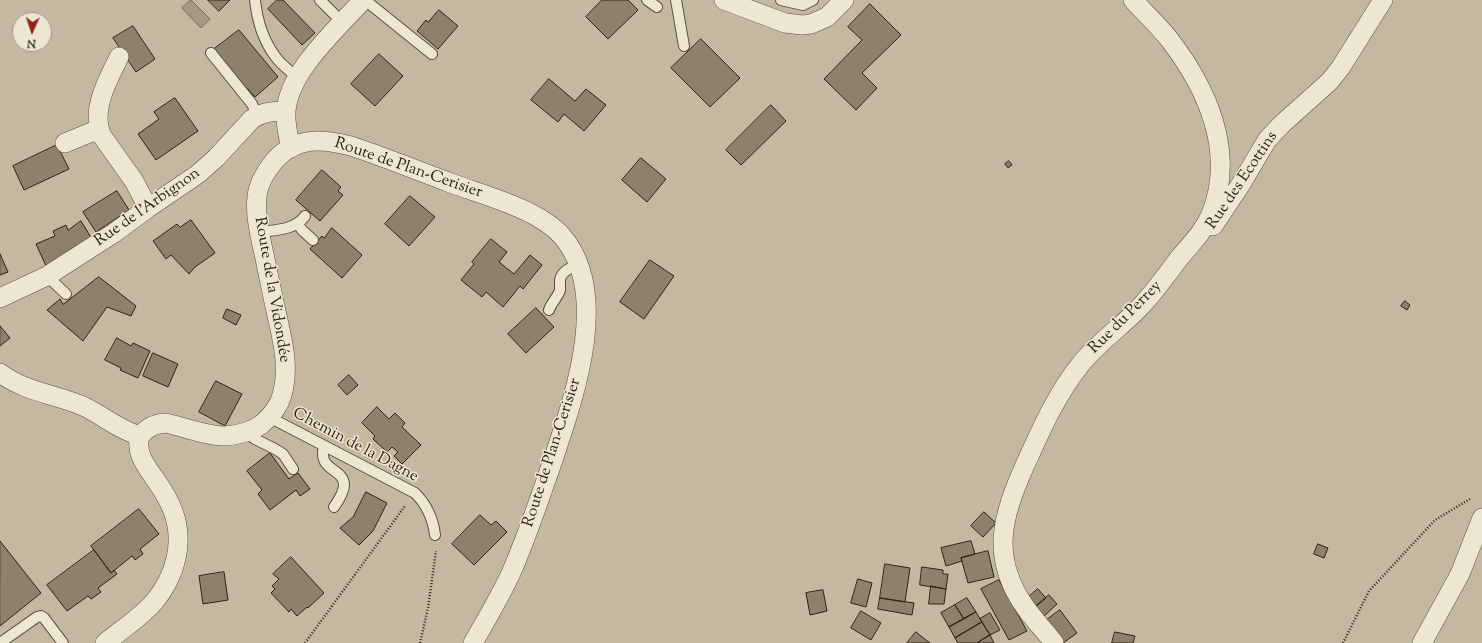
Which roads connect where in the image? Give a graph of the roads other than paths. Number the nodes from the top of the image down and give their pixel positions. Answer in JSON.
{"nodes":[{"id":1,"x":255,"y":0,"type":"edge"},
{"id":2,"x":320,"y":0,"type":"edge"},
{"id":3,"x":364,"y":0,"type":"edge"},
{"id":4,"x":647,"y":0,"type":"edge"},
{"id":5,"x":676,"y":0,"type":"edge"},
{"id":6,"x":724,"y":0,"type":"edge"},
{"id":7,"x":781,"y":0,"type":"edge"},
{"id":8,"x":813,"y":0,"type":"edge"},
{"id":9,"x":844,"y":0,"type":"edge"},
{"id":10,"x":1133,"y":0,"type":"edge"},
{"id":11,"x":1383,"y":0,"type":"edge"},
{"id":12,"x":657,"y":7,"type":"dead end"},
{"id":13,"x":762,"y":7,"type":"edge"},
{"id":14,"x":343,"y":23,"type":"junction"},
{"id":15,"x":684,"y":46,"type":"dead end"},
{"id":16,"x":211,"y":53,"type":"dead end"},
{"id":17,"x":432,"y":54,"type":"dead end"},
{"id":18,"x":119,"y":57,"type":"dead end"},
{"id":19,"x":298,"y":78,"type":"junction"},
{"id":20,"x":286,"y":111,"type":"junction"},
{"id":21,"x":257,"y":115,"type":"junction"},
{"id":22,"x":99,"y":129,"type":"junction"},
{"id":23,"x":65,"y":143,"type":"dead end"},
{"id":24,"x":291,"y":148,"type":"junction"},
{"id":25,"x":148,"y":208,"type":"junction"},
{"id":26,"x":306,"y":216,"type":"dead end"},
{"id":27,"x":298,"y":224,"type":"junction"},
{"id":28,"x":260,"y":232,"type":"junction"},
{"id":29,"x":313,"y":240,"type":"dead end"},
{"id":30,"x":578,"y":264,"type":"junction"},
{"id":31,"x":1175,"y":264,"type":"junction"},
{"id":32,"x":47,"y":276,"type":"junction"},
{"id":33,"x":66,"y":294,"type":"dead end"},
{"id":34,"x":0,"y":298,"type":"edge"},
{"id":35,"x":549,"y":310,"type":"dead end"},
{"id":36,"x":0,"y":373,"type":"edge"},
{"id":37,"x":269,"y":417,"type":"junction"},
{"id":38,"x":246,"y":432,"type":"junction"},
{"id":39,"x":140,"y":436,"type":"junction"},
{"id":40,"x":324,"y":446,"type":"junction"},
{"id":41,"x":293,"y":469,"type":"dead end"},
{"id":42,"x":334,"y":507,"type":"dead end"},
{"id":43,"x":1482,"y":518,"type":"edge"},
{"id":44,"x":435,"y":535,"type":"road end"},
{"id":45,"x":0,"y":643,"type":"edge"},
{"id":46,"x":62,"y":643,"type":"edge"},
{"id":47,"x":105,"y":643,"type":"edge"},
{"id":48,"x":473,"y":643,"type":"edge"},
{"id":49,"x":1054,"y":643,"type":"edge"},
{"id":50,"x":1422,"y":643,"type":"edge"}],
"edges":[{"from":1,"to":19,"type":"lane"},
{"from":2,"to":14,"type":"lane"},
{"from":3,"to":14,"type":"street"},
{"from":3,"to":17,"type":"lane"},
{"from":4,"to":12,"type":"lane"},
{"from":5,"to":15,"type":"lane"},
{"from":6,"to":13,"type":"street"},
{"from":7,"to":8,"type":"lane"},
{"from":9,"to":13,"type":"street"},
{"from":10,"to":31,"type":"street","name":"Rue du Perrey"},
{"from":11,"to":31,"type":"street","name":"Rue des Ecottins"},
{"from":14,"to":19,"type":"street"},
{"from":16,"to":21,"type":"lane"},
{"from":18,"to":22,"type":"street"},
{"from":19,"to":20,"type":"street"},
{"from":20,"to":21,"type":"street"},
{"from":20,"to":24,"type":"street"},
{"from":21,"to":25,"type":"street","name":"Rue de l'Arbignon"},
{"from":22,"to":23,"type":"street"},
{"from":22,"to":25,"type":"street"},
{"from":24,"to":28,"type":"street","name":"Route de la Vidondée"},
{"from":24,"to":30,"type":"street","name":"Route de Plan-Cerisier"},
{"from":25,"to":32,"type":"street","name":"Rue de l'Arbignon"},
{"from":26,"to":27,"type":"lane"},
{"from":27,"to":28,"type":"lane"},
{"from":27,"to":29,"type":"lane"},
{"from":28,"to":37,"type":"street","name":"Route de la Vidondée"},
{"from":30,"to":35,"type":"lane"},
{"from":30,"to":48,"type":"street","name":"Route de Plan-Cerisier"},
{"from":31,"to":49,"type":"street","name":"Rue du Perrey"},
{"from":32,"to":33,"type":"lane"},
{"from":32,"to":34,"type":"street","name":"Rue de l'Arbignon"},
{"from":36,"to":39,"type":"street"},
{"from":37,"to":38,"type":"street","name":"Route de la Vidondée"},
{"from":37,"to":40,"type":"lane","name":"Chemin de la Dagne"},
{"from":38,"to":39,"type":"street","name":"Route de la Vidondée"},
{"from":38,"to":41,"type":"lane"},
{"from":39,"to":47,"type":"street"},
{"from":40,"to":42,"type":"lane"},
{"from":40,"to":44,"type":"lane","name":"Chemin de la Dagne"},
{"from":43,"to":50,"type":"street"},
{"from":45,"to":46,"type":"lane"}]}
